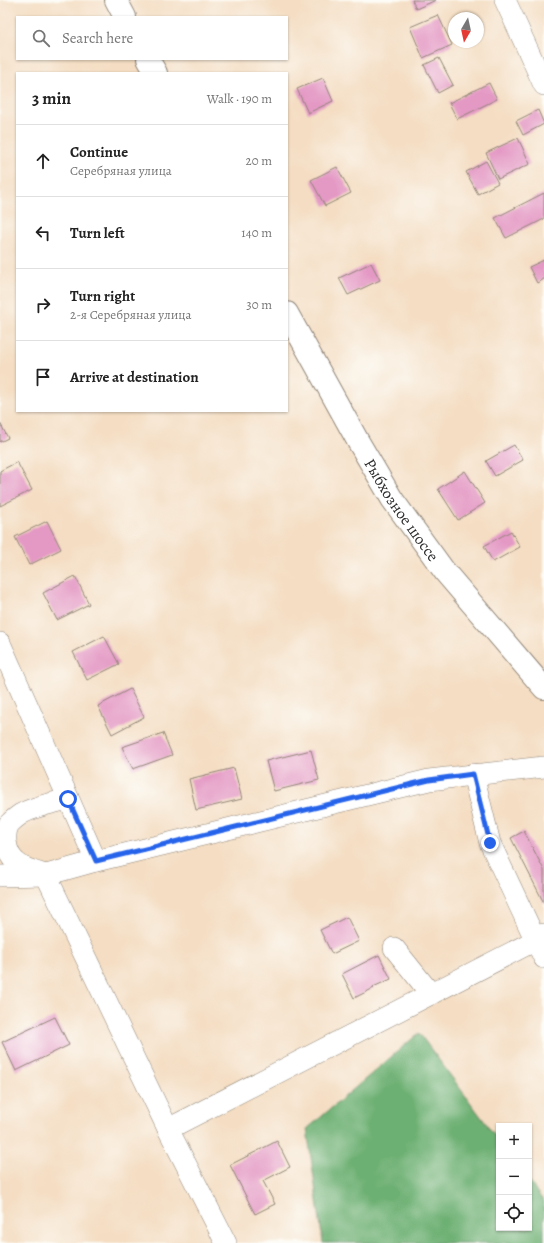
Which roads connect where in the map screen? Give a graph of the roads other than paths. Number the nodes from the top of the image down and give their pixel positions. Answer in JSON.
{"nodes":[{"id":1,"x":116,"y":0,"type":"edge"},
{"id":2,"x":505,"y":0,"type":"edge"},
{"id":3,"x":125,"y":16,"type":"edge"},
{"id":4,"x":149,"y":60,"type":"edge"},
{"id":5,"x":155,"y":72,"type":"edge"},
{"id":6,"x":544,"y":85,"type":"edge"},
{"id":7,"x":288,"y":314,"type":"edge"},
{"id":8,"x":0,"y":643,"type":"edge"},
{"id":9,"x":544,"y":688,"type":"edge"},
{"id":10,"x":544,"y":767,"type":"edge"},
{"id":11,"x":473,"y":774,"type":"junction"},
{"id":12,"x":68,"y":799,"type":"junction"},
{"id":13,"x":96,"y":861,"type":"junction"},
{"id":14,"x":46,"y":875,"type":"junction"},
{"id":15,"x":0,"y":876,"type":"edge"},
{"id":16,"x":541,"y":944,"type":"edge"},
{"id":17,"x":394,"y":948,"type":"dead end"},
{"id":18,"x":431,"y":994,"type":"junction"},
{"id":19,"x":168,"y":1129,"type":"junction"},
{"id":20,"x":226,"y":1243,"type":"edge"}],
"edges":[{"from":1,"to":3,"type":"street"},
{"from":2,"to":6,"type":"street"},
{"from":4,"to":5,"type":"street"},
{"from":7,"to":9,"type":"street","name":"Рыбхозное шоссе"},
{"from":8,"to":12,"type":"street"},
{"from":10,"to":11,"type":"street"},
{"from":11,"to":13,"type":"street"},
{"from":11,"to":16,"type":"street"},
{"from":12,"to":13,"type":"street"},
{"from":12,"to":14,"type":"street"},
{"from":13,"to":14,"type":"street"},
{"from":14,"to":15,"type":"street"},
{"from":14,"to":19,"type":"street"},
{"from":16,"to":18,"type":"street"},
{"from":17,"to":18,"type":"street"},
{"from":18,"to":19,"type":"street"},
{"from":19,"to":20,"type":"street"}]}
